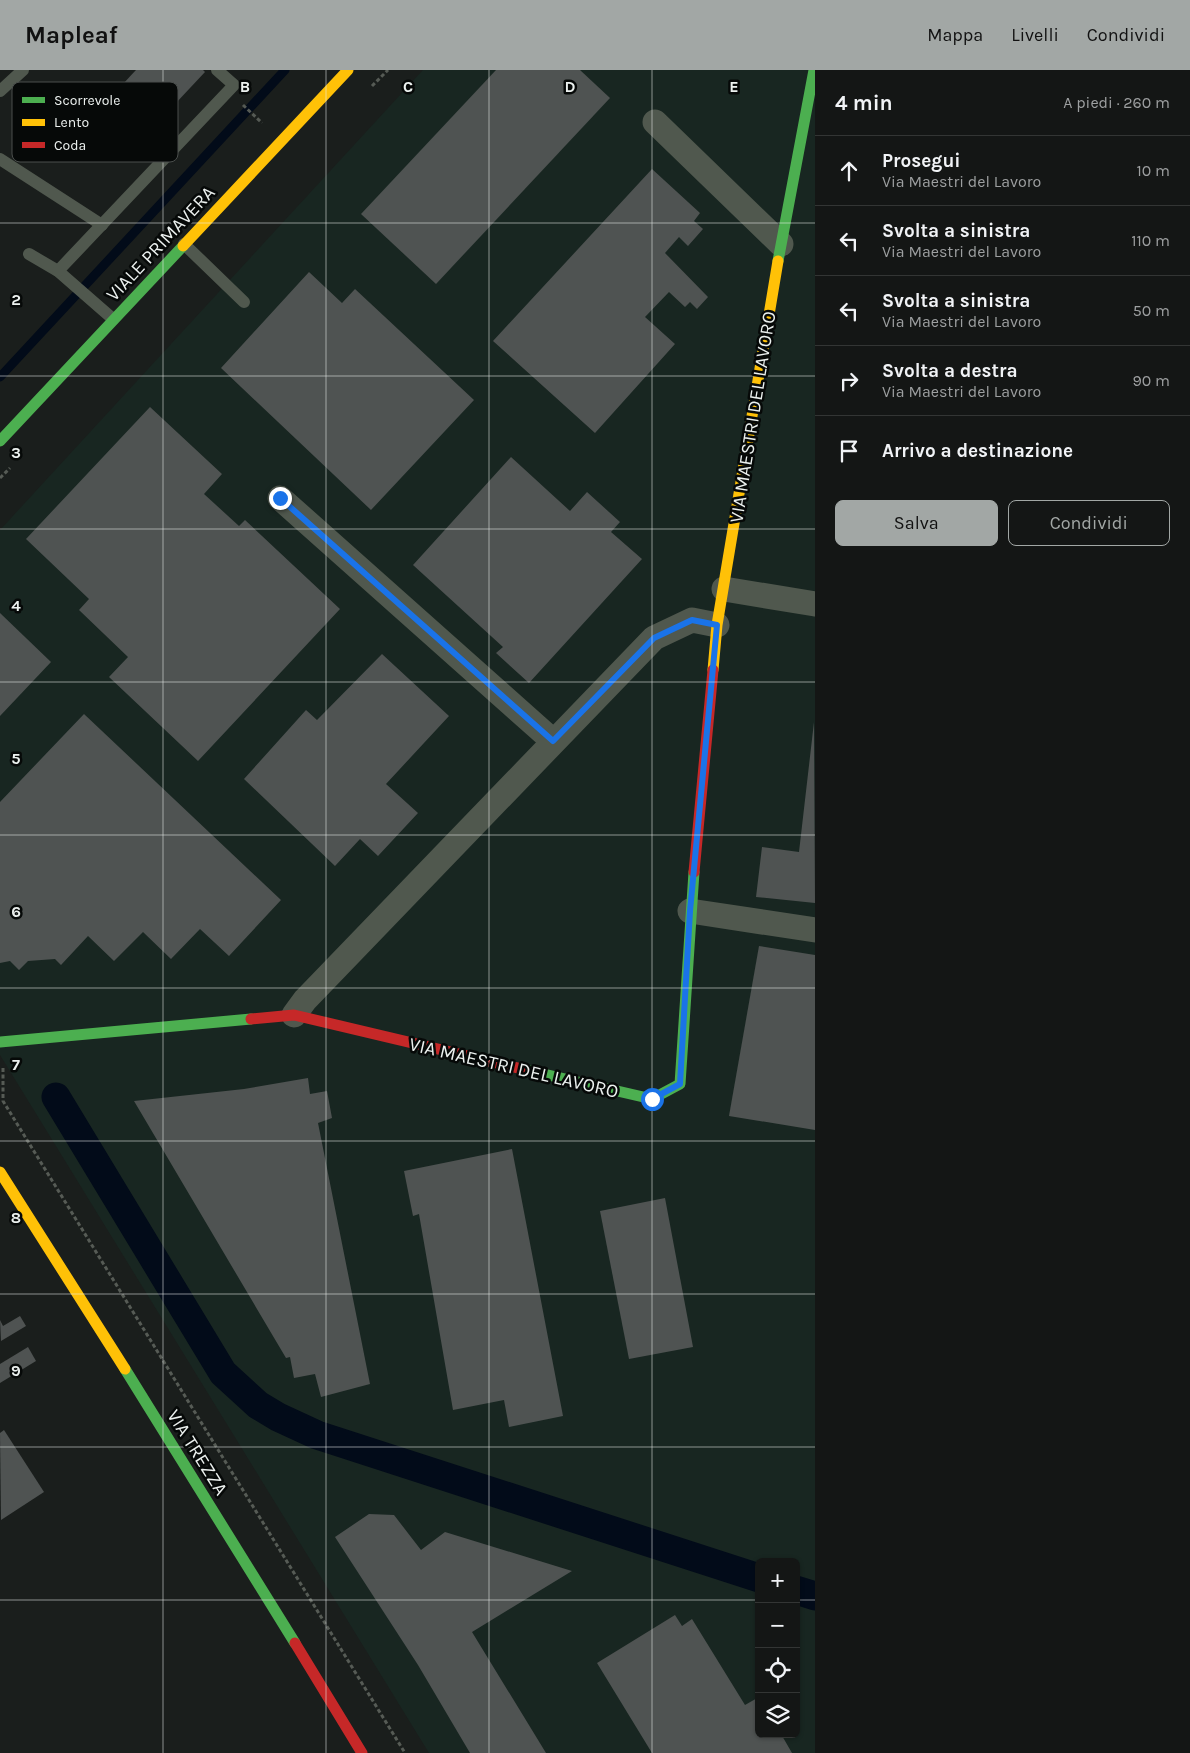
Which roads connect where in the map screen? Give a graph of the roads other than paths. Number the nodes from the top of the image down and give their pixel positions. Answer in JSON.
{"nodes":[{"id":1,"x":23,"y":70,"type":"edge"},
{"id":2,"x":217,"y":70,"type":"edge"},
{"id":3,"x":348,"y":70,"type":"edge"},
{"id":4,"x":814,"y":70,"type":"edge"},
{"id":5,"x":0,"y":92,"type":"edge"},
{"id":6,"x":655,"y":122,"type":"dead end"},
{"id":7,"x":178,"y":145,"type":"edge"},
{"id":8,"x":0,"y":160,"type":"edge"},
{"id":9,"x":162,"y":162,"type":"edge"},
{"id":10,"x":102,"y":225,"type":"junction"},
{"id":11,"x":184,"y":244,"type":"junction"},
{"id":12,"x":781,"y":244,"type":"junction"},
{"id":13,"x":29,"y":254,"type":"dead end"},
{"id":14,"x":58,"y":272,"type":"junction"},
{"id":15,"x":244,"y":302,"type":"dead end"},
{"id":16,"x":113,"y":319,"type":"junction"},
{"id":17,"x":0,"y":441,"type":"edge"},
{"id":18,"x":280,"y":498,"type":"dead end"},
{"id":19,"x":724,"y":589,"type":"junction"},
{"id":20,"x":815,"y":604,"type":"edge"},
{"id":21,"x":717,"y":625,"type":"junction"},
{"id":22,"x":553,"y":741,"type":"junction"},
{"id":23,"x":690,"y":911,"type":"junction"},
{"id":24,"x":815,"y":930,"type":"edge"},
{"id":25,"x":294,"y":1015,"type":"junction"},
{"id":26,"x":0,"y":1042,"type":"edge"},
{"id":27,"x":0,"y":1172,"type":"edge"},
{"id":28,"x":362,"y":1753,"type":"edge"}],
"edges":[{"from":1,"to":5,"type":"lane"},
{"from":2,"to":7,"type":"lane"},
{"from":3,"to":11,"type":"street","name":"VIALE PRIMAVERA"},
{"from":4,"to":12,"type":"street","name":"VIA MAESTRI DEL LAVORO"},
{"from":6,"to":12,"type":"street"},
{"from":8,"to":10,"type":"lane"},
{"from":9,"to":10,"type":"lane"},
{"from":10,"to":14,"type":"lane"},
{"from":11,"to":15,"type":"lane"},
{"from":11,"to":16,"type":"street","name":"VIALE PRIMAVERA"},
{"from":12,"to":19,"type":"street","name":"VIA MAESTRI DEL LAVORO"},
{"from":13,"to":14,"type":"lane"},
{"from":14,"to":16,"type":"lane"},
{"from":16,"to":17,"type":"street","name":"VIALE PRIMAVERA"},
{"from":18,"to":22,"type":"street"},
{"from":19,"to":20,"type":"street"},
{"from":19,"to":21,"type":"street","name":"VIA MAESTRI DEL LAVORO"},
{"from":21,"to":22,"type":"street"},
{"from":21,"to":23,"type":"street","name":"VIA MAESTRI DEL LAVORO"},
{"from":22,"to":25,"type":"street"},
{"from":23,"to":24,"type":"street"},
{"from":23,"to":25,"type":"street","name":"VIA MAESTRI DEL LAVORO"},
{"from":25,"to":26,"type":"street","name":"VIA MAESTRI DEL LAVORO"},
{"from":27,"to":28,"type":"street","name":"VIA TREZZA"}]}
